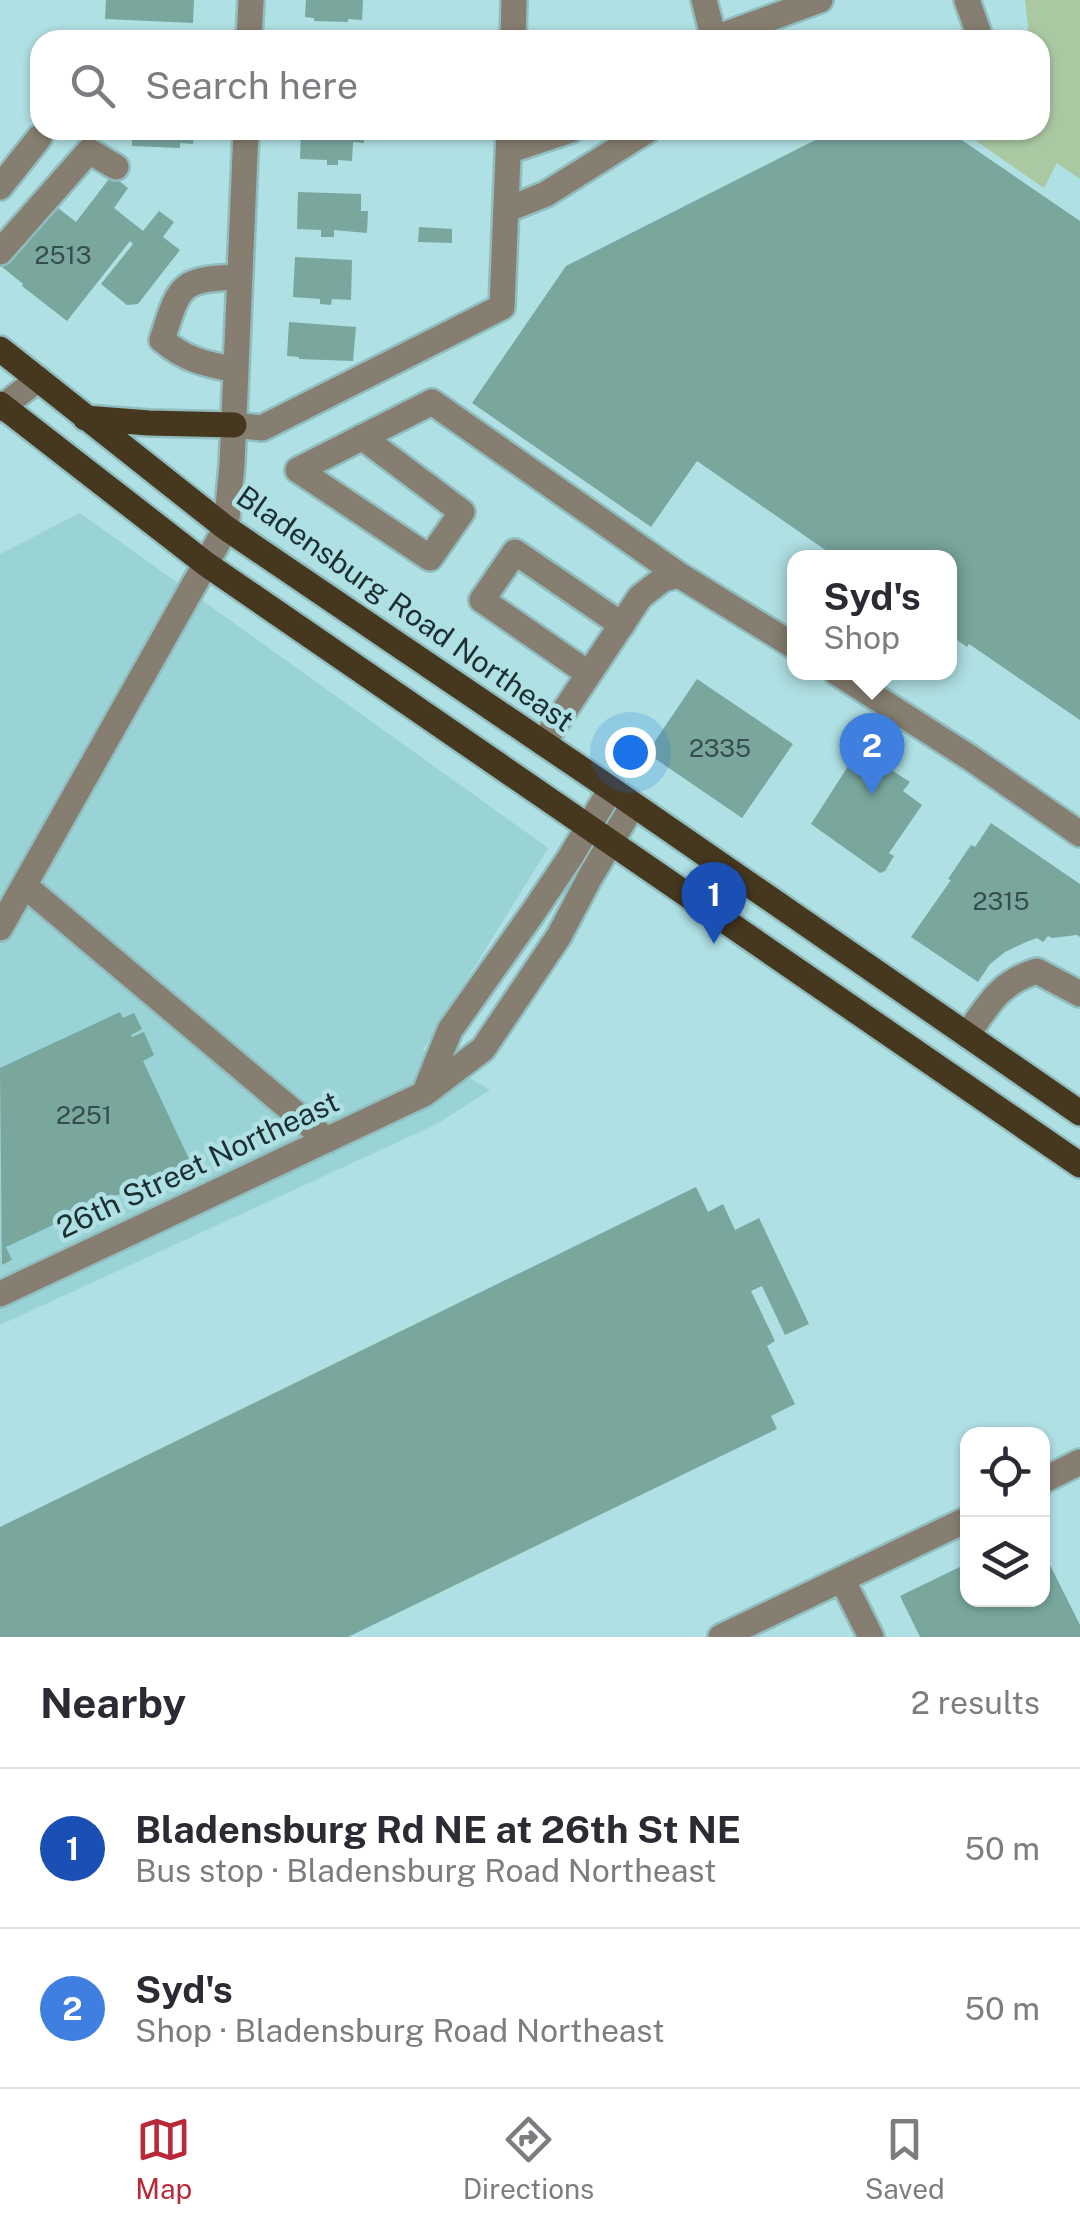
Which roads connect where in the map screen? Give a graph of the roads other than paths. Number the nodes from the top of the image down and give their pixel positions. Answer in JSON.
{"nodes":[{"id":1,"x":251,"y":0,"type":"edge"},
{"id":2,"x":514,"y":0,"type":"edge"},
{"id":3,"x":704,"y":0,"type":"edge"},
{"id":4,"x":820,"y":0,"type":"edge"},
{"id":5,"x":967,"y":0,"type":"edge"},
{"id":6,"x":250,"y":30,"type":"edge"},
{"id":7,"x":512,"y":30,"type":"edge"},
{"id":8,"x":710,"y":30,"type":"edge"},
{"id":9,"x":737,"y":30,"type":"edge"},
{"id":10,"x":978,"y":30,"type":"edge"},
{"id":11,"x":38,"y":140,"type":"edge"},
{"id":12,"x":246,"y":140,"type":"edge"},
{"id":13,"x":508,"y":140,"type":"edge"},
{"id":14,"x":632,"y":140,"type":"edge"},
{"id":15,"x":116,"y":167,"type":"dead end"},
{"id":16,"x":0,"y":187,"type":"edge"},
{"id":17,"x":506,"y":210,"type":"junction"},
{"id":18,"x":0,"y":252,"type":"edge"},
{"id":19,"x":240,"y":277,"type":"junction"},
{"id":20,"x":0,"y":349,"type":"edge"},
{"id":21,"x":236,"y":370,"type":"junction"},
{"id":22,"x":38,"y":379,"type":"junction"},
{"id":23,"x":1,"y":406,"type":"edge"},
{"id":24,"x":85,"y":418,"type":"junction"},
{"id":25,"x":234,"y":426,"type":"junction"},
{"id":26,"x":362,"y":438,"type":"junction"},
{"id":27,"x":226,"y":528,"type":"junction"},
{"id":28,"x":206,"y":564,"type":"junction"},
{"id":29,"x":678,"y":575,"type":"junction"},
{"id":30,"x":622,"y":625,"type":"junction"},
{"id":31,"x":787,"y":642,"type":"edge"},
{"id":32,"x":589,"y":674,"type":"junction"},
{"id":33,"x":849,"y":680,"type":"edge"},
{"id":34,"x":543,"y":744,"type":"junction"},
{"id":35,"x":611,"y":789,"type":"junction"},
{"id":36,"x":633,"y":805,"type":"junction"},
{"id":37,"x":588,"y":825,"type":"junction"},
{"id":38,"x":1080,"y":834,"type":"edge"},
{"id":39,"x":610,"y":842,"type":"junction"},
{"id":40,"x":25,"y":886,"type":"junction"},
{"id":41,"x":0,"y":928,"type":"edge"},
{"id":42,"x":1080,"y":994,"type":"edge"},
{"id":43,"x":967,"y":1035,"type":"junction"},
{"id":44,"x":943,"y":1071,"type":"junction"},
{"id":45,"x":424,"y":1094,"type":"junction"},
{"id":46,"x":1080,"y":1113,"type":"edge"},
{"id":47,"x":327,"y":1140,"type":"junction"},
{"id":48,"x":1080,"y":1165,"type":"edge"},
{"id":49,"x":0,"y":1294,"type":"edge"},
{"id":50,"x":1080,"y":1462,"type":"edge"},
{"id":51,"x":1050,"y":1477,"type":"edge"},
{"id":52,"x":960,"y":1522,"type":"edge"},
{"id":53,"x":842,"y":1579,"type":"junction"},
{"id":54,"x":727,"y":1635,"type":"edge"},
{"id":55,"x":870,"y":1637,"type":"edge"}],
"edges":[{"from":1,"to":6,"type":"street"},
{"from":2,"to":7,"type":"street"},
{"from":3,"to":8,"type":"street"},
{"from":4,"to":9,"type":"street"},
{"from":5,"to":10,"type":"street"},
{"from":11,"to":16,"type":"street"},
{"from":12,"to":19,"type":"street"},
{"from":13,"to":17,"type":"street"},
{"from":14,"to":17,"type":"street"},
{"from":15,"to":18,"type":"street"},
{"from":17,"to":25,"type":"street"},
{"from":19,"to":21,"type":"street"},
{"from":19,"to":21,"type":"street"},
{"from":20,"to":22,"type":"main road","name":"Bladensburg Road Northeast"},
{"from":21,"to":25,"type":"street"},
{"from":22,"to":23,"type":"street"},
{"from":22,"to":24,"type":"main road","name":"Bladensburg Road Northeast"},
{"from":23,"to":28,"type":"main road"},
{"from":24,"to":25,"type":"main road"},
{"from":24,"to":27,"type":"main road","name":"Bladensburg Road Northeast"},
{"from":25,"to":27,"type":"street"},
{"from":26,"to":26,"type":"street"},
{"from":26,"to":29,"type":"street"},
{"from":27,"to":28,"type":"street"},
{"from":27,"to":34,"type":"main road","name":"Bladensburg Road Northeast"},
{"from":28,"to":37,"type":"main road"},
{"from":28,"to":40,"type":"street"},
{"from":29,"to":30,"type":"street"},
{"from":29,"to":31,"type":"street"},
{"from":30,"to":32,"type":"street"},
{"from":30,"to":32,"type":"street"},
{"from":32,"to":34,"type":"street"},
{"from":33,"to":38,"type":"street"},
{"from":34,"to":35,"type":"main road","name":"Bladensburg Road Northeast"},
{"from":35,"to":36,"type":"main road","name":"Bladensburg Road Northeast"},
{"from":35,"to":37,"type":"street"},
{"from":36,"to":39,"type":"street","name":"26th Street Northeast"},
{"from":36,"to":43,"type":"main road","name":"Bladensburg Road Northeast"},
{"from":37,"to":39,"type":"main road"},
{"from":37,"to":45,"type":"street"},
{"from":39,"to":44,"type":"main road"},
{"from":39,"to":45,"type":"street","name":"26th Street Northeast"},
{"from":40,"to":41,"type":"street"},
{"from":40,"to":47,"type":"street"},
{"from":42,"to":43,"type":"street"},
{"from":43,"to":44,"type":"main road"},
{"from":43,"to":46,"type":"main road","name":"Bladensburg Road Northeast"},
{"from":44,"to":48,"type":"main road"},
{"from":45,"to":47,"type":"street","name":"26th Street Northeast"},
{"from":47,"to":49,"type":"street","name":"26th Street Northeast"},
{"from":50,"to":51,"type":"street"},
{"from":52,"to":53,"type":"street"},
{"from":53,"to":54,"type":"street"},
{"from":53,"to":55,"type":"street"}]}
